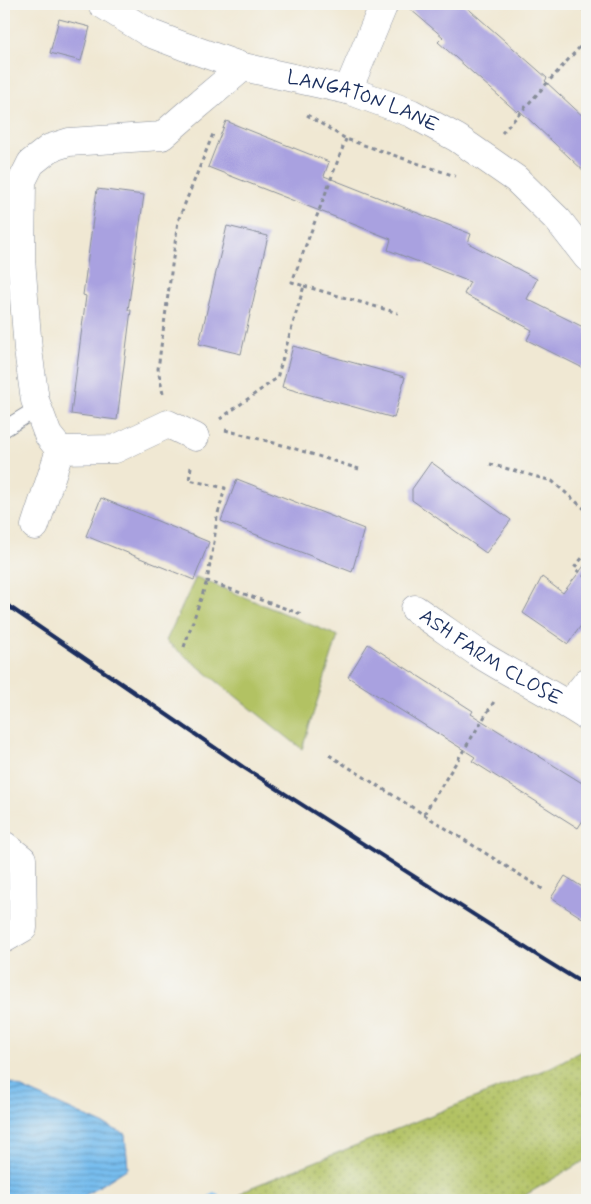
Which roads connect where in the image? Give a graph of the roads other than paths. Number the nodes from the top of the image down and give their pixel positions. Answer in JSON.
{"nodes":[{"id":1,"x":102,"y":4,"type":"edge"},
{"id":2,"x":384,"y":4,"type":"edge"},
{"id":3,"x":243,"y":67,"type":"junction"},
{"id":4,"x":348,"y":90,"type":"junction"},
{"id":5,"x":587,"y":257,"type":"edge"},
{"id":6,"x":38,"y":408,"type":"junction"},
{"id":7,"x":4,"y":429,"type":"edge"},
{"id":8,"x":202,"y":431,"type":"road end"},
{"id":9,"x":60,"y":450,"type":"junction"},
{"id":10,"x":35,"y":526,"type":"dead end"},
{"id":11,"x":415,"y":609,"type":"dead end"},
{"id":12,"x":587,"y":682,"type":"edge"},
{"id":13,"x":578,"y":711,"type":"edge"},
{"id":14,"x":13,"y":852,"type":"edge"},
{"id":15,"x":4,"y":939,"type":"edge"}],
"edges":[{"from":1,"to":3,"type":"street","name":"LANGATON LANE"},
{"from":2,"to":4,"type":"street"},
{"from":3,"to":4,"type":"street","name":"LANGATON LANE"},
{"from":3,"to":6,"type":"street"},
{"from":4,"to":5,"type":"street","name":"LANGATON LANE"},
{"from":6,"to":7,"type":"lane"},
{"from":6,"to":9,"type":"street"},
{"from":8,"to":9,"type":"street"},
{"from":9,"to":10,"type":"street"},
{"from":11,"to":13,"type":"street","name":"ASH FARM CLOSE"},
{"from":12,"to":13,"type":"street","name":"ASH FARM CLOSE"},
{"from":14,"to":15,"type":"street"}]}
